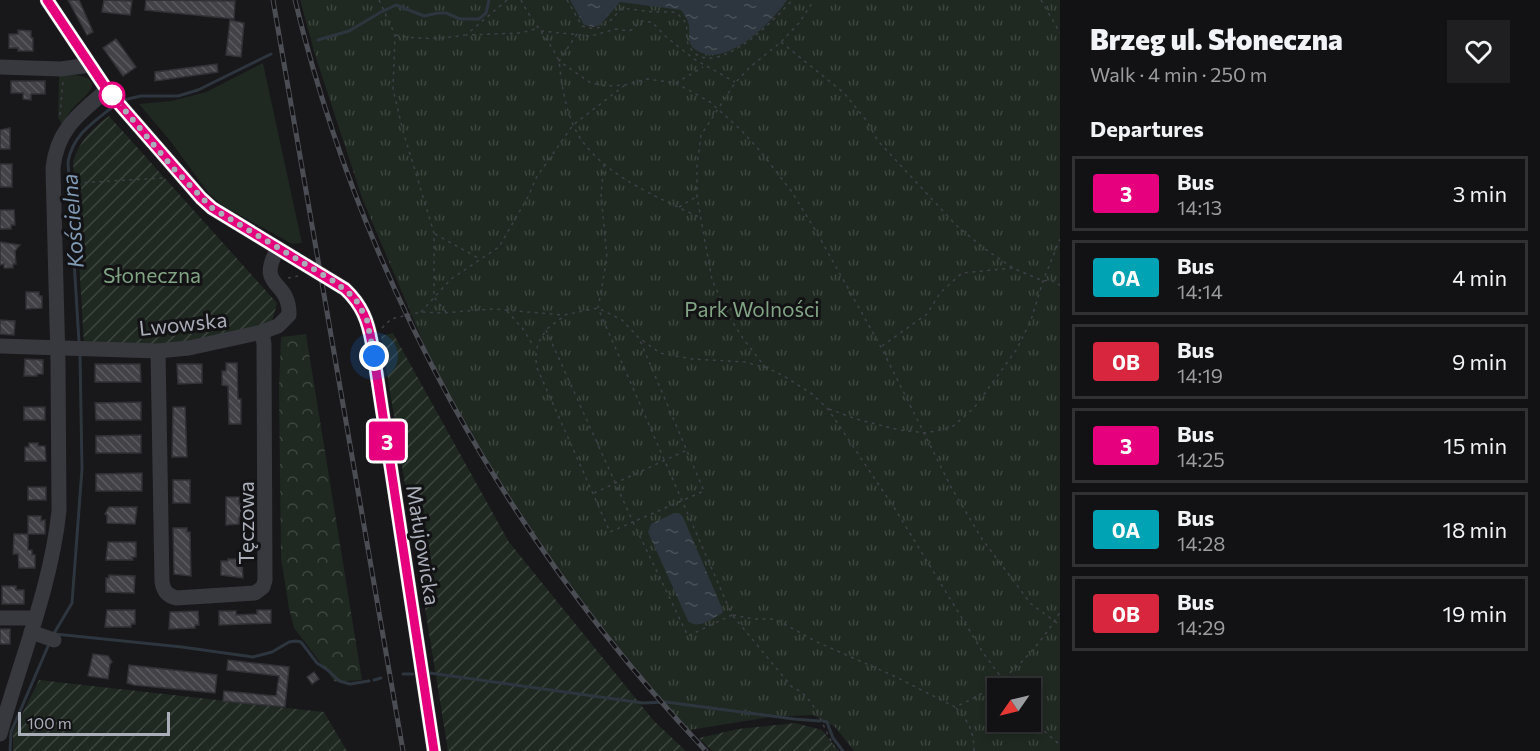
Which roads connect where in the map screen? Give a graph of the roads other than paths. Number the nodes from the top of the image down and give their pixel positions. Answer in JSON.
{"nodes":[{"id":1,"x":47,"y":0,"type":"edge"},
{"id":2,"x":90,"y":65,"type":"junction"},
{"id":3,"x":0,"y":67,"type":"edge"},
{"id":4,"x":115,"y":99,"type":"junction"},
{"id":5,"x":278,"y":248,"type":"junction"},
{"id":6,"x":262,"y":332,"type":"junction"},
{"id":7,"x":0,"y":346,"type":"edge"},
{"id":8,"x":72,"y":348,"type":"junction"},
{"id":9,"x":158,"y":351,"type":"junction"},
{"id":10,"x":0,"y":618,"type":"edge"},
{"id":11,"x":33,"y":625,"type":"junction"},
{"id":12,"x":51,"y":639,"type":"dead end"},
{"id":13,"x":0,"y":734,"type":"edge"},
{"id":14,"x":434,"y":751,"type":"edge"}],
"edges":[{"from":1,"to":2,"type":"street","name":"Małujowicka"},
{"from":2,"to":3,"type":"street"},
{"from":2,"to":4,"type":"street","name":"Małujowicka"},
{"from":4,"to":5,"type":"street","name":"Małujowicka"},
{"from":4,"to":8,"type":"street"},
{"from":5,"to":6,"type":"street","name":"Lwowska"},
{"from":5,"to":14,"type":"street","name":"Małujowicka"},
{"from":6,"to":9,"type":"street","name":"Lwowska"},
{"from":6,"to":9,"type":"street","name":"Tęczowa"},
{"from":7,"to":8,"type":"street","name":"Lwowska"},
{"from":8,"to":9,"type":"street","name":"Lwowska"},
{"from":8,"to":11,"type":"street"},
{"from":10,"to":11,"type":"street"},
{"from":11,"to":12,"type":"street"},
{"from":11,"to":13,"type":"street"}]}
